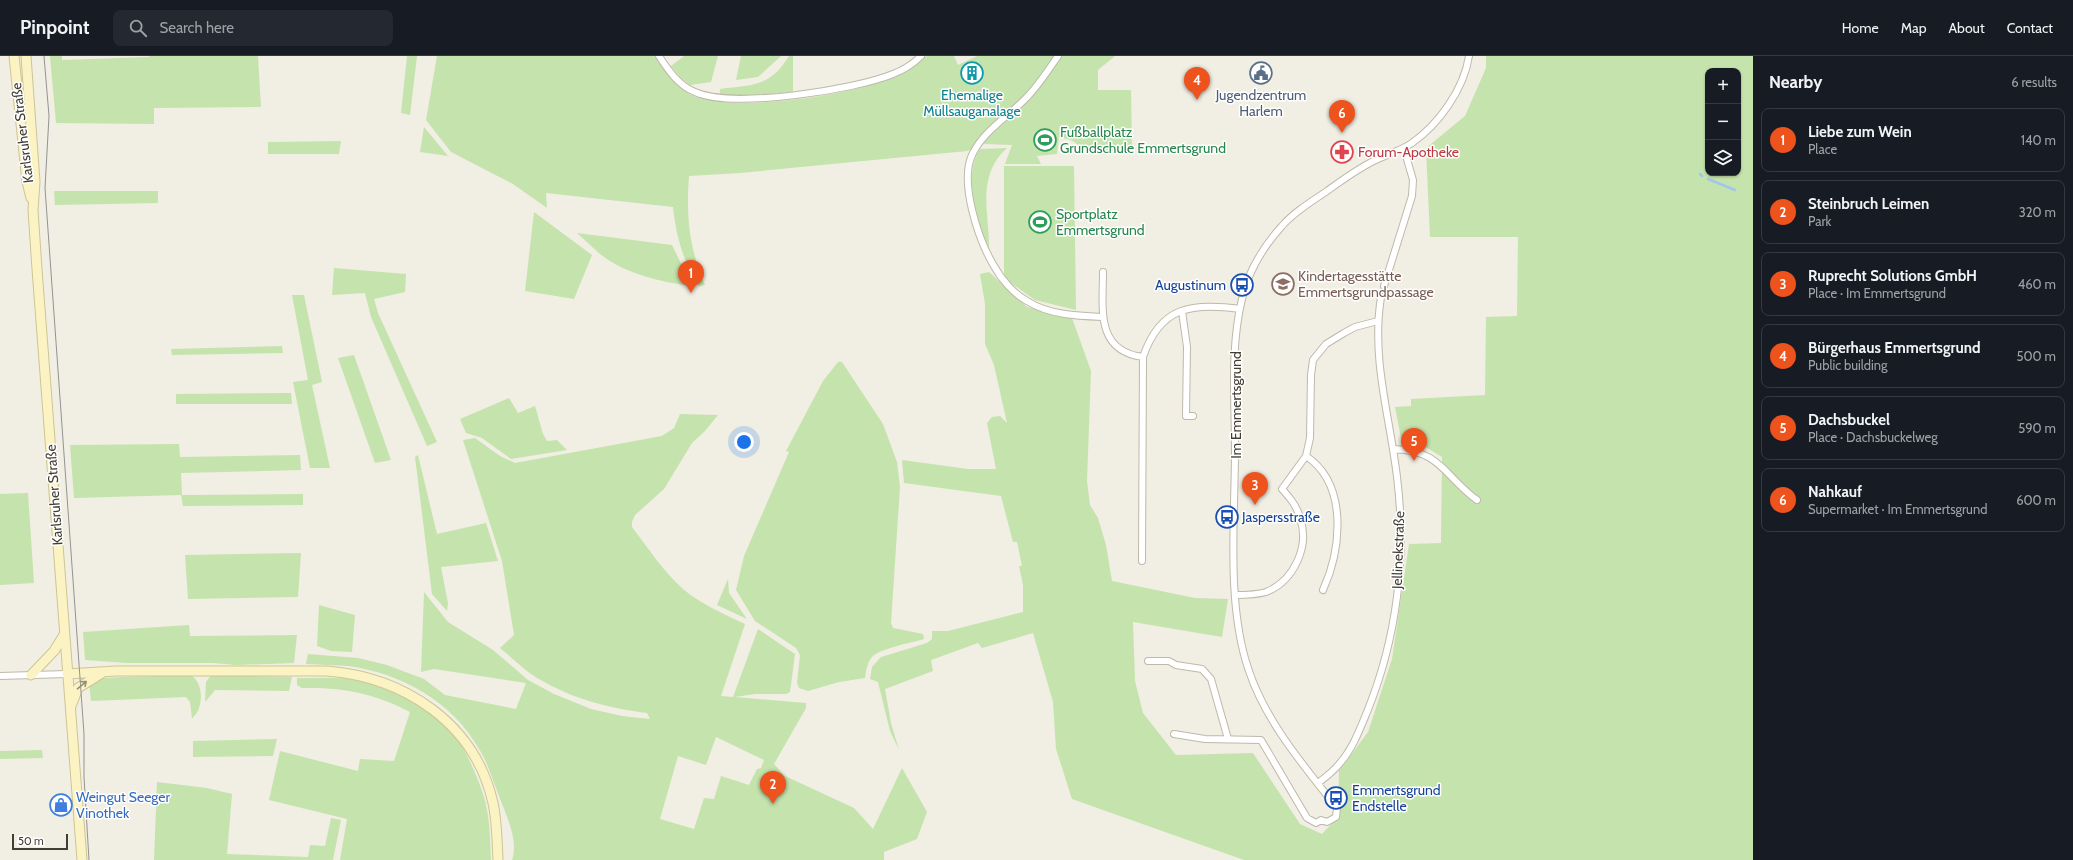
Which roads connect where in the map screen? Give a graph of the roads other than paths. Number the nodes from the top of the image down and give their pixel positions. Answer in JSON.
{"nodes":[{"id":1,"x":14,"y":56,"type":"edge"},
{"id":2,"x":26,"y":56,"type":"edge"},
{"id":3,"x":659,"y":56,"type":"edge"},
{"id":4,"x":921,"y":56,"type":"edge"},
{"id":5,"x":1058,"y":56,"type":"edge"},
{"id":6,"x":1469,"y":56,"type":"edge"},
{"id":7,"x":1404,"y":149,"type":"junction"},
{"id":8,"x":34,"y":210,"type":"junction"},
{"id":9,"x":1103,"y":272,"type":"dead end"},
{"id":10,"x":1384,"y":286,"type":"tunnel mouth"},
{"id":11,"x":1381,"y":298,"type":"tunnel mouth"},
{"id":12,"x":1240,"y":309,"type":"junction"},
{"id":13,"x":1182,"y":311,"type":"junction"},
{"id":14,"x":1103,"y":317,"type":"junction"},
{"id":15,"x":1378,"y":321,"type":"junction"},
{"id":16,"x":1143,"y":358,"type":"junction"},
{"id":17,"x":1193,"y":416,"type":"dead end"},
{"id":18,"x":1393,"y":449,"type":"junction"},
{"id":19,"x":1306,"y":456,"type":"junction"},
{"id":20,"x":1477,"y":500,"type":"dead end"},
{"id":21,"x":1142,"y":561,"type":"dead end"},
{"id":22,"x":1323,"y":590,"type":"dead end"},
{"id":23,"x":1235,"y":595,"type":"junction"},
{"id":24,"x":64,"y":635,"type":"junction"},
{"id":25,"x":1148,"y":661,"type":"dead end"},
{"id":26,"x":105,"y":672,"type":"junction"},
{"id":27,"x":67,"y":674,"type":"junction"},
{"id":28,"x":0,"y":676,"type":"edge"},
{"id":29,"x":31,"y":676,"type":"junction"},
{"id":30,"x":70,"y":707,"type":"junction"},
{"id":31,"x":1174,"y":734,"type":"dead end"},
{"id":32,"x":1228,"y":739,"type":"junction"},
{"id":33,"x":1318,"y":783,"type":"junction"},
{"id":34,"x":82,"y":860,"type":"edge"},
{"id":35,"x":498,"y":860,"type":"edge"}],
"edges":[{"from":1,"to":8,"type":"main road","name":"Karlsruher Straße"},
{"from":2,"to":8,"type":"main road","name":"Karlsruher Straße"},
{"from":3,"to":4,"type":"street"},
{"from":5,"to":14,"type":"street"},
{"from":6,"to":7,"type":"street","name":"Im Emmertsgrund"},
{"from":7,"to":10,"type":"street"},
{"from":7,"to":12,"type":"street","name":"Im Emmertsgrund"},
{"from":8,"to":24,"type":"main road","name":"Karlsruher Straße"},
{"from":9,"to":14,"type":"street"},
{"from":11,"to":15,"type":"street","name":"Jellinekstraße"},
{"from":12,"to":13,"type":"street"},
{"from":12,"to":23,"type":"street","name":"Im Emmertsgrund"},
{"from":13,"to":16,"type":"street"},
{"from":13,"to":17,"type":"street"},
{"from":14,"to":16,"type":"street"},
{"from":15,"to":18,"type":"street","name":"Jellinekstraße"},
{"from":15,"to":19,"type":"street"},
{"from":16,"to":21,"type":"street"},
{"from":18,"to":20,"type":"street"},
{"from":18,"to":33,"type":"street","name":"Jellinekstraße"},
{"from":19,"to":22,"type":"street"},
{"from":19,"to":23,"type":"street"},
{"from":23,"to":33,"type":"street","name":"Im Emmertsgrund"},
{"from":24,"to":27,"type":"main road","name":"Karlsruher Straße"},
{"from":24,"to":29,"type":"main road"},
{"from":25,"to":32,"type":"street"},
{"from":26,"to":27,"type":"main road"},
{"from":30,"to":26,"type":"main road","one_way":true},
{"from":26,"to":35,"type":"main road"},
{"from":27,"to":29,"type":"street"},
{"from":27,"to":30,"type":"main road","name":"Karlsruher Straße"},
{"from":28,"to":29,"type":"street"},
{"from":30,"to":34,"type":"main road","name":"Karlsruher Straße"},
{"from":31,"to":32,"type":"street","name":"Im Emmertsgrund"},
{"from":32,"to":33,"type":"street","name":"Im Emmertsgrund"}]}
